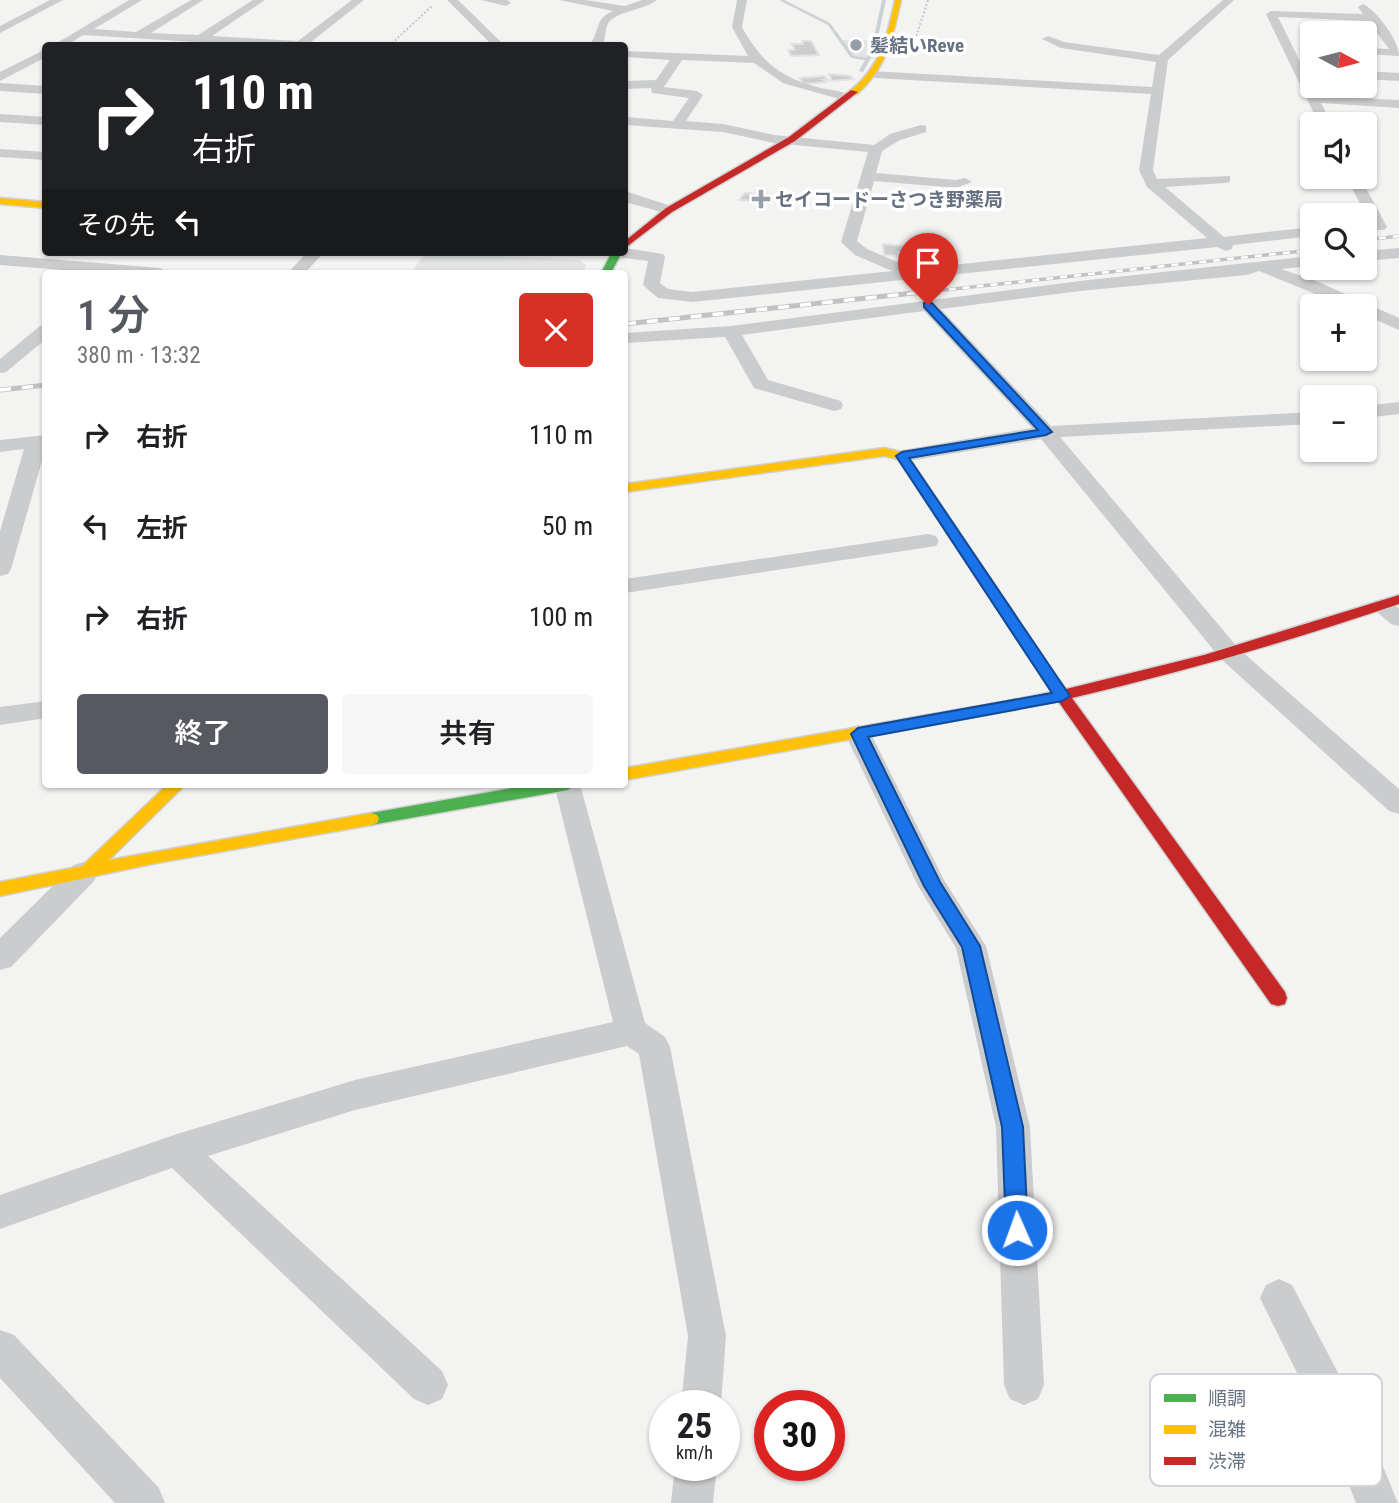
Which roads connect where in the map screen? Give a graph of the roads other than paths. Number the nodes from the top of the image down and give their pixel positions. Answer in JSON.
{"nodes":[{"id":1,"x":58,"y":0,"type":"edge"},
{"id":2,"x":137,"y":0,"type":"edge"},
{"id":3,"x":198,"y":0,"type":"edge"},
{"id":4,"x":260,"y":0,"type":"edge"},
{"id":5,"x":359,"y":0,"type":"edge"},
{"id":6,"x":452,"y":0,"type":"edge"},
{"id":7,"x":486,"y":0,"type":"edge"},
{"id":8,"x":564,"y":0,"type":"edge"},
{"id":9,"x":742,"y":0,"type":"edge"},
{"id":10,"x":898,"y":0,"type":"edge"},
{"id":11,"x":1229,"y":0,"type":"edge"},
{"id":12,"x":1358,"y":0,"type":"edge"},
{"id":13,"x":644,"y":1,"type":"edge"},
{"id":14,"x":506,"y":3,"type":"dead end"},
{"id":15,"x":623,"y":9,"type":"junction"},
{"id":16,"x":1373,"y":18,"type":"junction"},
{"id":17,"x":0,"y":30,"type":"edge"},
{"id":18,"x":81,"y":32,"type":"junction"},
{"id":19,"x":139,"y":35,"type":"junction"},
{"id":20,"x":201,"y":39,"type":"junction"},
{"id":21,"x":1048,"y":39,"type":"dead end"},
{"id":22,"x":64,"y":42,"type":"edge"},
{"id":23,"x":261,"y":42,"type":"edge"},
{"id":24,"x":304,"y":42,"type":"edge"},
{"id":25,"x":496,"y":42,"type":"edge"},
{"id":26,"x":598,"y":42,"type":"edge"},
{"id":27,"x":1286,"y":46,"type":"junction"},
{"id":28,"x":1299,"y":47,"type":"dead end"},
{"id":29,"x":1377,"y":52,"type":"edge"},
{"id":30,"x":1399,"y":53,"type":"edge"},
{"id":31,"x":628,"y":54,"type":"edge"},
{"id":32,"x":12,"y":56,"type":"dead end"},
{"id":33,"x":42,"y":56,"type":"edge"},
{"id":34,"x":678,"y":57,"type":"junction"},
{"id":35,"x":1162,"y":59,"type":"junction"},
{"id":36,"x":758,"y":60,"type":"junction"},
{"id":37,"x":1300,"y":64,"type":"edge"},
{"id":38,"x":875,"y":74,"type":"junction"},
{"id":39,"x":1377,"y":76,"type":"edge"},
{"id":40,"x":0,"y":77,"type":"edge"},
{"id":41,"x":1399,"y":77,"type":"edge"},
{"id":42,"x":661,"y":84,"type":"junction"},
{"id":43,"x":628,"y":85,"type":"edge"},
{"id":44,"x":0,"y":88,"type":"edge"},
{"id":45,"x":42,"y":90,"type":"edge"},
{"id":46,"x":1156,"y":91,"type":"junction"},
{"id":47,"x":846,"y":97,"type":"junction"},
{"id":48,"x":1312,"y":99,"type":"joint"},
{"id":49,"x":1399,"y":104,"type":"edge"},
{"id":50,"x":1319,"y":112,"type":"edge"},
{"id":51,"x":0,"y":118,"type":"edge"},
{"id":52,"x":42,"y":121,"type":"edge"},
{"id":53,"x":628,"y":121,"type":"edge"},
{"id":54,"x":677,"y":125,"type":"junction"},
{"id":55,"x":921,"y":129,"type":"dead end"},
{"id":56,"x":792,"y":139,"type":"junction"},
{"id":57,"x":876,"y":149,"type":"junction"},
{"id":58,"x":0,"y":153,"type":"edge"},
{"id":59,"x":42,"y":156,"type":"edge"},
{"id":60,"x":868,"y":176,"type":"junction"},
{"id":61,"x":1225,"y":179,"type":"dead end"},
{"id":62,"x":965,"y":182,"type":"dead end"},
{"id":63,"x":1152,"y":184,"type":"junction"},
{"id":64,"x":628,"y":198,"type":"edge"},
{"id":65,"x":0,"y":201,"type":"edge"},
{"id":66,"x":42,"y":205,"type":"edge"},
{"id":67,"x":669,"y":210,"type":"junction"},
{"id":68,"x":1399,"y":224,"type":"edge"},
{"id":69,"x":1377,"y":226,"type":"edge"},
{"id":70,"x":1300,"y":233,"type":"edge"},
{"id":71,"x":1218,"y":241,"type":"junction"},
{"id":72,"x":628,"y":244,"type":"edge"},
{"id":73,"x":628,"y":253,"type":"edge"},
{"id":74,"x":1399,"y":253,"type":"edge"},
{"id":75,"x":1377,"y":255,"type":"edge"},
{"id":76,"x":132,"y":256,"type":"edge"},
{"id":77,"x":312,"y":256,"type":"edge"},
{"id":78,"x":1,"y":261,"type":"edge"},
{"id":79,"x":1300,"y":262,"type":"edge"},
{"id":80,"x":1256,"y":266,"type":"junction"},
{"id":81,"x":103,"y":270,"type":"edge"},
{"id":82,"x":115,"y":270,"type":"edge"},
{"id":83,"x":299,"y":270,"type":"edge"},
{"id":84,"x":912,"y":274,"type":"junction"},
{"id":85,"x":1332,"y":294,"type":"edge"},
{"id":86,"x":928,"y":305,"type":"junction"},
{"id":87,"x":1377,"y":315,"type":"edge"},
{"id":88,"x":1399,"y":325,"type":"edge"},
{"id":89,"x":731,"y":331,"type":"junction"},
{"id":90,"x":42,"y":333,"type":"edge"},
{"id":91,"x":628,"y":338,"type":"edge"},
{"id":92,"x":0,"y":369,"type":"edge"},
{"id":93,"x":834,"y":405,"type":"dead end"},
{"id":94,"x":1399,"y":408,"type":"edge"},
{"id":95,"x":1377,"y":411,"type":"edge"},
{"id":96,"x":1300,"y":419,"type":"edge"},
{"id":97,"x":1046,"y":432,"type":"junction"},
{"id":98,"x":41,"y":441,"type":"edge"},
{"id":99,"x":0,"y":446,"type":"edge"},
{"id":100,"x":902,"y":456,"type":"junction"},
{"id":101,"x":628,"y":488,"type":"edge"},
{"id":102,"x":928,"y":541,"type":"dead end"},
{"id":103,"x":0,"y":569,"type":"edge"},
{"id":104,"x":628,"y":586,"type":"edge"},
{"id":105,"x":1393,"y":608,"type":"edge"},
{"id":106,"x":1230,"y":654,"type":"junction"},
{"id":107,"x":1062,"y":696,"type":"junction"},
{"id":108,"x":42,"y":710,"type":"edge"},
{"id":109,"x":0,"y":716,"type":"edge"},
{"id":110,"x":858,"y":734,"type":"junction"},
{"id":111,"x":628,"y":773,"type":"edge"},
{"id":112,"x":174,"y":788,"type":"edge"},
{"id":113,"x":545,"y":788,"type":"edge"},
{"id":114,"x":568,"y":788,"type":"edge"},
{"id":115,"x":1399,"y":804,"type":"edge"},
{"id":116,"x":84,"y":873,"type":"junction"},
{"id":117,"x":0,"y":889,"type":"edge"},
{"id":118,"x":0,"y":958,"type":"edge"},
{"id":119,"x":1278,"y":998,"type":"dead end"},
{"id":120,"x":631,"y":1031,"type":"junction"},
{"id":121,"x":177,"y":1150,"type":"junction"},
{"id":122,"x":0,"y":1212,"type":"edge"},
{"id":123,"x":1279,"y":1298,"type":"dead end"},
{"id":124,"x":0,"y":1349,"type":"edge"},
{"id":125,"x":1318,"y":1374,"type":"edge"},
{"id":126,"x":428,"y":1385,"type":"dead end"},
{"id":127,"x":1024,"y":1385,"type":"dead end"},
{"id":128,"x":702,"y":1390,"type":"edge"},
{"id":129,"x":694,"y":1481,"type":"edge"},
{"id":130,"x":1370,"y":1486,"type":"edge"},
{"id":131,"x":144,"y":1503,"type":"edge"},
{"id":132,"x":692,"y":1503,"type":"edge"},
{"id":133,"x":1377,"y":1503,"type":"edge"}],
"edges":[{"from":1,"to":17,"type":"street"},
{"from":2,"to":18,"type":"street"},
{"from":3,"to":19,"type":"street"},
{"from":4,"to":20,"type":"street"},
{"from":5,"to":24,"type":"street"},
{"from":6,"to":25,"type":"street"},
{"from":7,"to":14,"type":"street"},
{"from":8,"to":15,"type":"street"},
{"from":9,"to":36,"type":"street"},
{"from":10,"to":38,"type":"street"},
{"from":11,"to":35,"type":"street"},
{"from":12,"to":16,"type":"street"},
{"from":13,"to":15,"type":"street"},
{"from":15,"to":26,"type":"street"},
{"from":16,"to":27,"type":"street"},
{"from":16,"to":30,"type":"street"},
{"from":18,"to":19,"type":"street"},
{"from":18,"to":22,"type":"street"},
{"from":19,"to":20,"type":"street"},
{"from":20,"to":23,"type":"street"},
{"from":21,"to":35,"type":"street"},
{"from":27,"to":28,"type":"street"},
{"from":27,"to":37,"type":"street"},
{"from":29,"to":30,"type":"street"},
{"from":31,"to":34,"type":"street"},
{"from":32,"to":33,"type":"street"},
{"from":33,"to":40,"type":"street"},
{"from":34,"to":36,"type":"street"},
{"from":34,"to":42,"type":"street"},
{"from":35,"to":46,"type":"street"},
{"from":36,"to":47,"type":"street"},
{"from":38,"to":46,"type":"street"},
{"from":38,"to":47,"type":"street"},
{"from":39,"to":41,"type":"street"},
{"from":42,"to":43,"type":"street"},
{"from":42,"to":54,"type":"street"},
{"from":44,"to":45,"type":"street"},
{"from":46,"to":63,"type":"street"},
{"from":47,"to":56,"type":"street"},
{"from":48,"to":49,"type":"street"},
{"from":48,"to":50,"type":"street"},
{"from":51,"to":52,"type":"street"},
{"from":53,"to":54,"type":"street"},
{"from":54,"to":56,"type":"street"},
{"from":55,"to":57,"type":"street"},
{"from":56,"to":57,"type":"street"},
{"from":56,"to":67,"type":"street"},
{"from":57,"to":60,"type":"street"},
{"from":58,"to":59,"type":"street"},
{"from":60,"to":62,"type":"street"},
{"from":60,"to":84,"type":"street"},
{"from":61,"to":63,"type":"street"},
{"from":63,"to":71,"type":"street"},
{"from":64,"to":67,"type":"street"},
{"from":65,"to":66,"type":"street"},
{"from":67,"to":72,"type":"street"},
{"from":68,"to":69,"type":"street"},
{"from":70,"to":71,"type":"street"},
{"from":71,"to":80,"type":"street"},
{"from":71,"to":84,"type":"street"},
{"from":73,"to":84,"type":"street"},
{"from":74,"to":75,"type":"street"},
{"from":76,"to":82,"type":"street"},
{"from":77,"to":83,"type":"street"},
{"from":78,"to":81,"type":"street"},
{"from":79,"to":80,"type":"street"},
{"from":80,"to":85,"type":"street"},
{"from":80,"to":86,"type":"street"},
{"from":86,"to":89,"type":"street"},
{"from":86,"to":97,"type":"street"},
{"from":87,"to":88,"type":"street"},
{"from":89,"to":91,"type":"street"},
{"from":89,"to":93,"type":"street"},
{"from":90,"to":92,"type":"street"},
{"from":94,"to":95,"type":"street"},
{"from":96,"to":97,"type":"street"},
{"from":97,"to":100,"type":"street"},
{"from":97,"to":106,"type":"street"},
{"from":98,"to":99,"type":"street"},
{"from":98,"to":103,"type":"street"},
{"from":100,"to":101,"type":"street"},
{"from":100,"to":107,"type":"street"},
{"from":102,"to":104,"type":"street"},
{"from":105,"to":106,"type":"street"},
{"from":106,"to":107,"type":"street"},
{"from":106,"to":115,"type":"street"},
{"from":107,"to":110,"type":"street"},
{"from":107,"to":119,"type":"street"},
{"from":108,"to":109,"type":"street"},
{"from":110,"to":111,"type":"street"},
{"from":110,"to":127,"type":"street"},
{"from":112,"to":116,"type":"street"},
{"from":113,"to":116,"type":"street"},
{"from":114,"to":120,"type":"street"},
{"from":116,"to":117,"type":"street"},
{"from":116,"to":118,"type":"street"},
{"from":120,"to":121,"type":"street"},
{"from":120,"to":128,"type":"street"},
{"from":121,"to":122,"type":"street"},
{"from":121,"to":126,"type":"street"},
{"from":123,"to":125,"type":"street"},
{"from":124,"to":131,"type":"street"},
{"from":129,"to":132,"type":"street"},
{"from":130,"to":133,"type":"street"}]}
